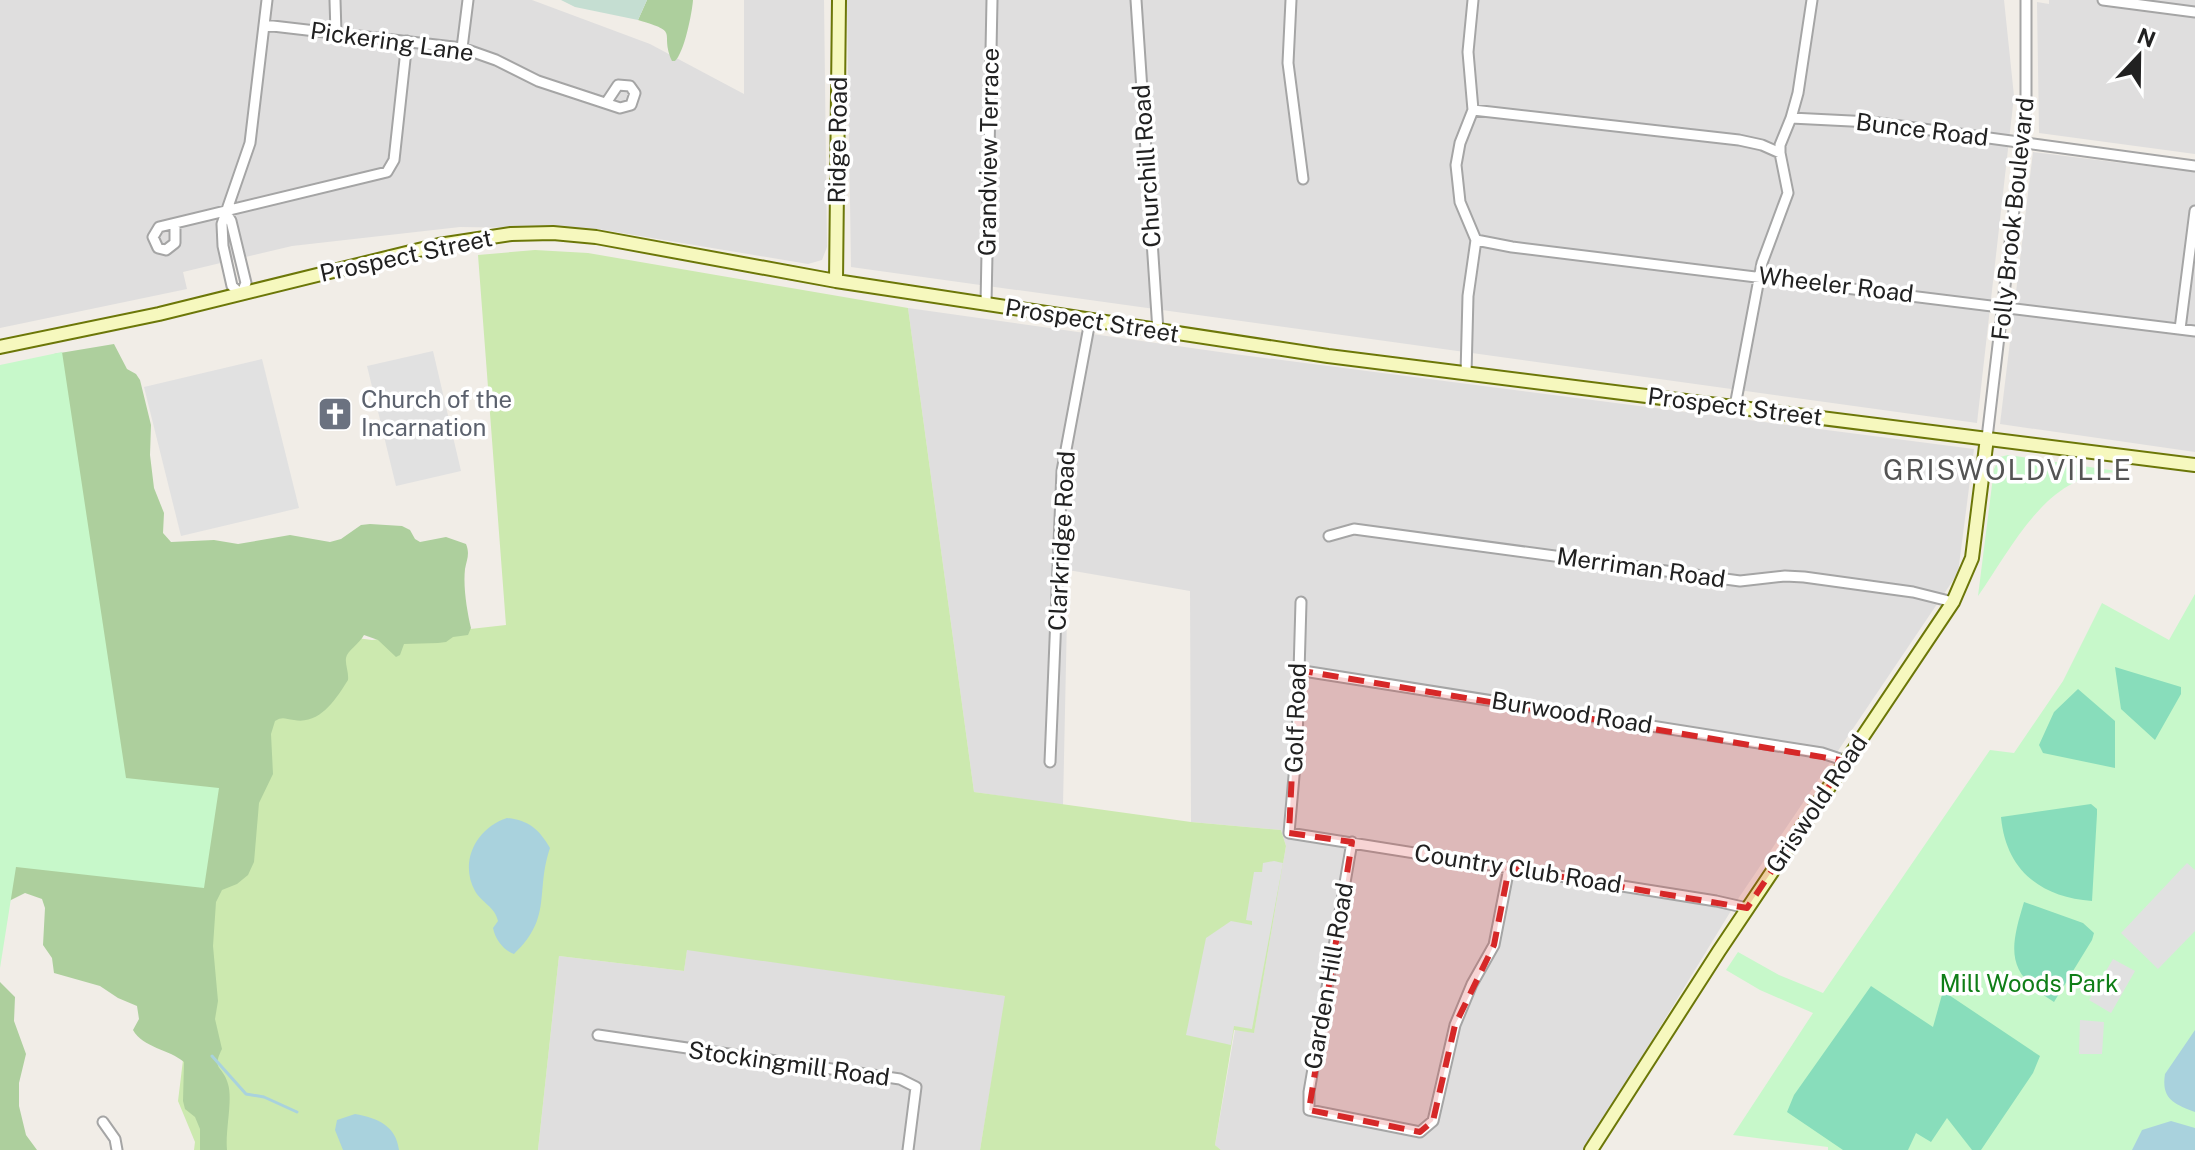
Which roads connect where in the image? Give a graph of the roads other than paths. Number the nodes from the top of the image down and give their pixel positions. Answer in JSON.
{"nodes":[{"id":1,"x":267,"y":0,"type":"edge"},
{"id":2,"x":335,"y":0,"type":"edge"},
{"id":3,"x":468,"y":0,"type":"edge"},
{"id":4,"x":839,"y":0,"type":"edge"},
{"id":5,"x":992,"y":0,"type":"edge"},
{"id":6,"x":1136,"y":0,"type":"edge"},
{"id":7,"x":1291,"y":0,"type":"edge"},
{"id":8,"x":1473,"y":0,"type":"edge"},
{"id":9,"x":1812,"y":0,"type":"edge"},
{"id":10,"x":2026,"y":0,"type":"edge"},
{"id":11,"x":2103,"y":0,"type":"edge"},
{"id":12,"x":2195,"y":12,"type":"edge"},
{"id":13,"x":264,"y":25,"type":"junction"},
{"id":14,"x":336,"y":33,"type":"junction"},
{"id":15,"x":407,"y":41,"type":"junction"},
{"id":16,"x":462,"y":48,"type":"junction"},
{"id":17,"x":606,"y":103,"type":"dead end"},
{"id":18,"x":1473,"y":110,"type":"junction"},
{"id":19,"x":1791,"y":118,"type":"junction"},
{"id":20,"x":2023,"y":142,"type":"junction"},
{"id":21,"x":1780,"y":153,"type":"junction"},
{"id":22,"x":2195,"y":166,"type":"edge"},
{"id":23,"x":1303,"y":179,"type":"dead end"},
{"id":24,"x":2195,"y":211,"type":"edge"},
{"id":25,"x":226,"y":213,"type":"junction"},
{"id":26,"x":175,"y":224,"type":"dead end"},
{"id":27,"x":1476,"y":240,"type":"junction"},
{"id":28,"x":1759,"y":276,"type":"junction"},
{"id":29,"x":836,"y":281,"type":"junction"},
{"id":30,"x":2190,"y":292,"type":"edge"},
{"id":31,"x":241,"y":294,"type":"junction"},
{"id":32,"x":986,"y":304,"type":"junction"},
{"id":33,"x":2004,"y":306,"type":"junction"},
{"id":34,"x":1090,"y":321,"type":"junction"},
{"id":35,"x":2180,"y":329,"type":"junction"},
{"id":36,"x":1158,"y":331,"type":"junction"},
{"id":37,"x":2195,"y":331,"type":"edge"},
{"id":38,"x":0,"y":347,"type":"edge"},
{"id":39,"x":1466,"y":374,"type":"junction"},
{"id":40,"x":1735,"y":406,"type":"junction"},
{"id":41,"x":1987,"y":438,"type":"junction"},
{"id":42,"x":2195,"y":465,"type":"edge"},
{"id":43,"x":1329,"y":536,"type":"dead end"},
{"id":44,"x":1301,"y":602,"type":"dead end"},
{"id":45,"x":1953,"y":602,"type":"junction"},
{"id":46,"x":1297,"y":670,"type":"junction"},
{"id":47,"x":1846,"y":761,"type":"junction"},
{"id":48,"x":1050,"y":762,"type":"dead end"},
{"id":49,"x":1289,"y":833,"type":"joint"},
{"id":50,"x":1352,"y":842,"type":"junction"},
{"id":51,"x":1509,"y":868,"type":"junction"},
{"id":52,"x":1747,"y":908,"type":"junction"},
{"id":53,"x":598,"y":1035,"type":"dead end"},
{"id":54,"x":103,"y":1122,"type":"dead end"},
{"id":55,"x":117,"y":1150,"type":"edge"},
{"id":56,"x":908,"y":1150,"type":"edge"},
{"id":57,"x":1591,"y":1150,"type":"edge"}],
"edges":[{"from":1,"to":13,"type":"street"},
{"from":2,"to":14,"type":"street"},
{"from":3,"to":16,"type":"street"},
{"from":4,"to":29,"type":"main road","name":"Ridge Road"},
{"from":5,"to":32,"type":"street","name":"Grandview Terrace"},
{"from":6,"to":36,"type":"street","name":"Churchill Road"},
{"from":7,"to":23,"type":"street"},
{"from":8,"to":18,"type":"street"},
{"from":9,"to":19,"type":"street"},
{"from":10,"to":20,"type":"street","name":"Folly Brook Boulevard"},
{"from":11,"to":12,"type":"street"},
{"from":13,"to":14,"type":"street","name":"Pickering Lane"},
{"from":13,"to":25,"type":"street"},
{"from":14,"to":15,"type":"street","name":"Pickering Lane"},
{"from":15,"to":16,"type":"street","name":"Pickering Lane"},
{"from":15,"to":25,"type":"street"},
{"from":16,"to":17,"type":"street","name":"Pickering Lane"},
{"from":18,"to":21,"type":"street"},
{"from":18,"to":27,"type":"street"},
{"from":19,"to":20,"type":"street","name":"Bunce Road"},
{"from":19,"to":21,"type":"street"},
{"from":20,"to":22,"type":"street","name":"Bunce Road"},
{"from":20,"to":33,"type":"street","name":"Folly Brook Boulevard"},
{"from":21,"to":28,"type":"street"},
{"from":24,"to":30,"type":"street"},
{"from":25,"to":26,"type":"street"},
{"from":25,"to":31,"type":"street"},
{"from":27,"to":28,"type":"street","name":"Wheeler Road"},
{"from":27,"to":39,"type":"street"},
{"from":28,"to":33,"type":"street","name":"Wheeler Road"},
{"from":28,"to":40,"type":"street"},
{"from":29,"to":31,"type":"main road","name":"Prospect Street"},
{"from":29,"to":32,"type":"main road","name":"Prospect Street"},
{"from":30,"to":35,"type":"street"},
{"from":31,"to":38,"type":"main road","name":"Prospect Street"},
{"from":32,"to":34,"type":"main road","name":"Prospect Street"},
{"from":33,"to":35,"type":"street","name":"Wheeler Road"},
{"from":33,"to":41,"type":"street","name":"Folly Brook Boulevard"},
{"from":34,"to":36,"type":"main road","name":"Prospect Street"},
{"from":34,"to":48,"type":"street","name":"Clarkridge Road"},
{"from":35,"to":37,"type":"street","name":"Wheeler Road"},
{"from":36,"to":39,"type":"main road","name":"Prospect Street"},
{"from":39,"to":40,"type":"main road","name":"Prospect Street"},
{"from":40,"to":41,"type":"main road","name":"Prospect Street"},
{"from":41,"to":42,"type":"main road","name":"Prospect Street"},
{"from":41,"to":45,"type":"main road","name":"Griswold Road"},
{"from":43,"to":45,"type":"street","name":"Merriman Road"},
{"from":44,"to":46,"type":"street","name":"Golf Road"},
{"from":45,"to":47,"type":"main road","name":"Griswold Road"},
{"from":46,"to":47,"type":"street","name":"Burwood Road"},
{"from":46,"to":49,"type":"street","name":"Golf Road"},
{"from":47,"to":52,"type":"main road","name":"Griswold Road"},
{"from":49,"to":50,"type":"street","name":"Country Club Road"},
{"from":50,"to":51,"type":"street","name":"Country Club Road"},
{"from":50,"to":51,"type":"street","name":"Garden Hill Road"},
{"from":51,"to":52,"type":"street","name":"Country Club Road"},
{"from":52,"to":57,"type":"main road","name":"Griswold Road"},
{"from":53,"to":56,"type":"street","name":"Stockingmill Road"},
{"from":54,"to":55,"type":"street"}]}
